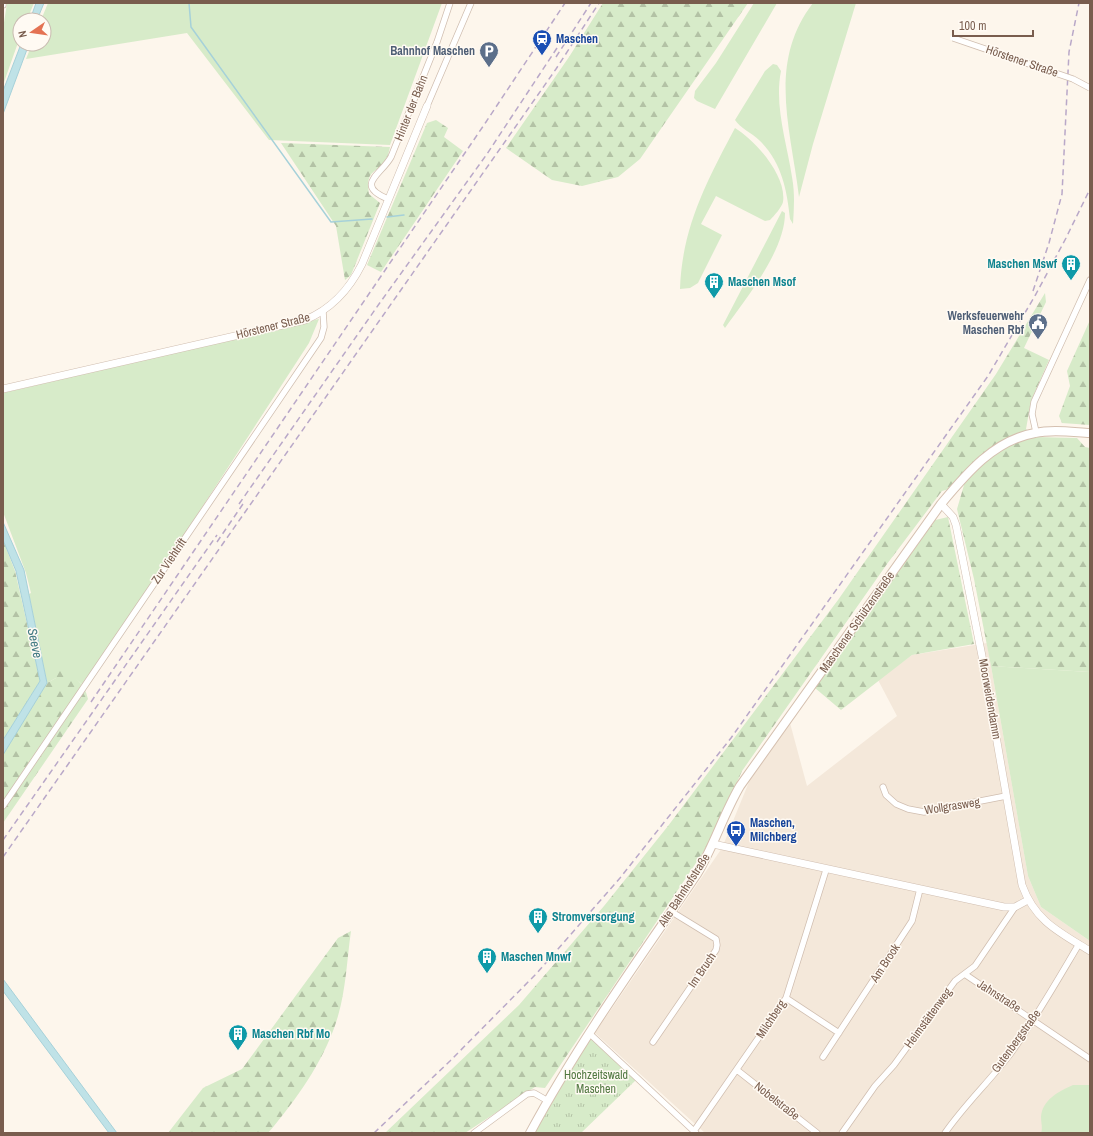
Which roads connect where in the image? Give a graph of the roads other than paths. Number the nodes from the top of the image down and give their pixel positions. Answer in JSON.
{"nodes":[{"id":1,"x":450,"y":3,"type":"edge"},
{"id":2,"x":471,"y":3,"type":"edge"},
{"id":3,"x":953,"y":38,"type":"dead end"},
{"id":4,"x":1090,"y":88,"type":"edge"},
{"id":5,"x":428,"y":106,"type":"joint"},
{"id":6,"x":388,"y":199,"type":"junction"},
{"id":7,"x":1090,"y":280,"type":"edge"},
{"id":8,"x":323,"y":312,"type":"junction"},
{"id":9,"x":3,"y":389,"type":"edge"},
{"id":10,"x":1036,"y":432,"type":"junction"},
{"id":11,"x":1090,"y":433,"type":"edge"},
{"id":12,"x":941,"y":504,"type":"junction"},
{"id":13,"x":883,"y":787,"type":"dead end"},
{"id":14,"x":1006,"y":796,"type":"junction"},
{"id":15,"x":3,"y":806,"type":"edge"},
{"id":16,"x":713,"y":844,"type":"junction"},
{"id":17,"x":826,"y":870,"type":"junction"},
{"id":18,"x":920,"y":889,"type":"junction"},
{"id":19,"x":1028,"y":900,"type":"junction"},
{"id":20,"x":1015,"y":907,"type":"junction"},
{"id":21,"x":672,"y":912,"type":"junction"},
{"id":22,"x":1079,"y":944,"type":"junction"},
{"id":23,"x":1090,"y":950,"type":"edge"},
{"id":24,"x":966,"y":975,"type":"junction"},
{"id":25,"x":786,"y":998,"type":"junction"},
{"id":26,"x":1034,"y":1019,"type":"junction"},
{"id":27,"x":589,"y":1033,"type":"junction"},
{"id":28,"x":839,"y":1033,"type":"junction"},
{"id":29,"x":653,"y":1042,"type":"dead end"},
{"id":30,"x":823,"y":1057,"type":"dead end"},
{"id":31,"x":1090,"y":1059,"type":"edge"},
{"id":32,"x":737,"y":1070,"type":"junction"},
{"id":33,"x":548,"y":1100,"type":"junction"},
{"id":34,"x":695,"y":1132,"type":"edge"},
{"id":35,"x":474,"y":1133,"type":"edge"},
{"id":36,"x":530,"y":1133,"type":"edge"},
{"id":37,"x":817,"y":1133,"type":"edge"},
{"id":38,"x":842,"y":1133,"type":"edge"},
{"id":39,"x":945,"y":1133,"type":"edge"}],
"edges":[{"from":1,"to":6,"type":"street","name":"Hinter der Bahn"},
{"from":2,"to":5,"type":"street","name":"Hörstener Straße"},
{"from":3,"to":4,"type":"street","name":"Hörstener Straße","bridge":true},
{"from":5,"to":6,"type":"street","name":"Hörstener Straße"},
{"from":6,"to":8,"type":"street","name":"Hörstener Straße"},
{"from":7,"to":10,"type":"street"},
{"from":8,"to":9,"type":"street","name":"Hörstener Straße"},
{"from":8,"to":15,"type":"street","name":"Zur Viehtrift"},
{"from":10,"to":11,"type":"main road","name":"Maschener Schützenstraße"},
{"from":10,"to":12,"type":"main road","name":"Maschener Schützenstraße"},
{"from":12,"to":14,"type":"street","name":"Moorweidendamm"},
{"from":12,"to":16,"type":"main road","name":"Maschener Schützenstraße"},
{"from":13,"to":14,"type":"street","name":"Wollgrasweg"},
{"from":14,"to":19,"type":"street","name":"Moorweidendamm"},
{"from":16,"to":17,"type":"street","name":"Alte Bahnhofstraße"},
{"from":16,"to":21,"type":"main road","name":"Alte Bahnhofstraße"},
{"from":17,"to":18,"type":"street","name":"Alte Bahnhofstraße"},
{"from":17,"to":25,"type":"street","name":"Milchberg"},
{"from":18,"to":20,"type":"street","name":"Alte Bahnhofstraße"},
{"from":18,"to":28,"type":"street","name":"Am Brook"},
{"from":19,"to":20,"type":"street"},
{"from":19,"to":22,"type":"street"},
{"from":20,"to":24,"type":"street","name":"Heimstättenweg"},
{"from":21,"to":27,"type":"main road","name":"Alte Bahnhofstraße"},
{"from":21,"to":29,"type":"street","name":"Im Bruch"},
{"from":22,"to":23,"type":"street"},
{"from":22,"to":26,"type":"street","name":"Gutenbergstraße"},
{"from":24,"to":26,"type":"street","name":"Jahnstraße"},
{"from":24,"to":38,"type":"street","name":"Heimstättenweg"},
{"from":25,"to":28,"type":"street"},
{"from":25,"to":32,"type":"street","name":"Milchberg"},
{"from":26,"to":31,"type":"street","name":"Jahnstraße"},
{"from":26,"to":39,"type":"street","name":"Gutenbergstraße"},
{"from":27,"to":33,"type":"main road","name":"Alte Bahnhofstraße"},
{"from":27,"to":34,"type":"street"},
{"from":28,"to":30,"type":"street","name":"Am Brook"},
{"from":32,"to":34,"type":"street","name":"Milchberg"},
{"from":32,"to":37,"type":"street","name":"Nobelstraße"},
{"from":33,"to":35,"type":"street"},
{"from":33,"to":36,"type":"main road","name":"Alte Bahnhofstraße"}]}
